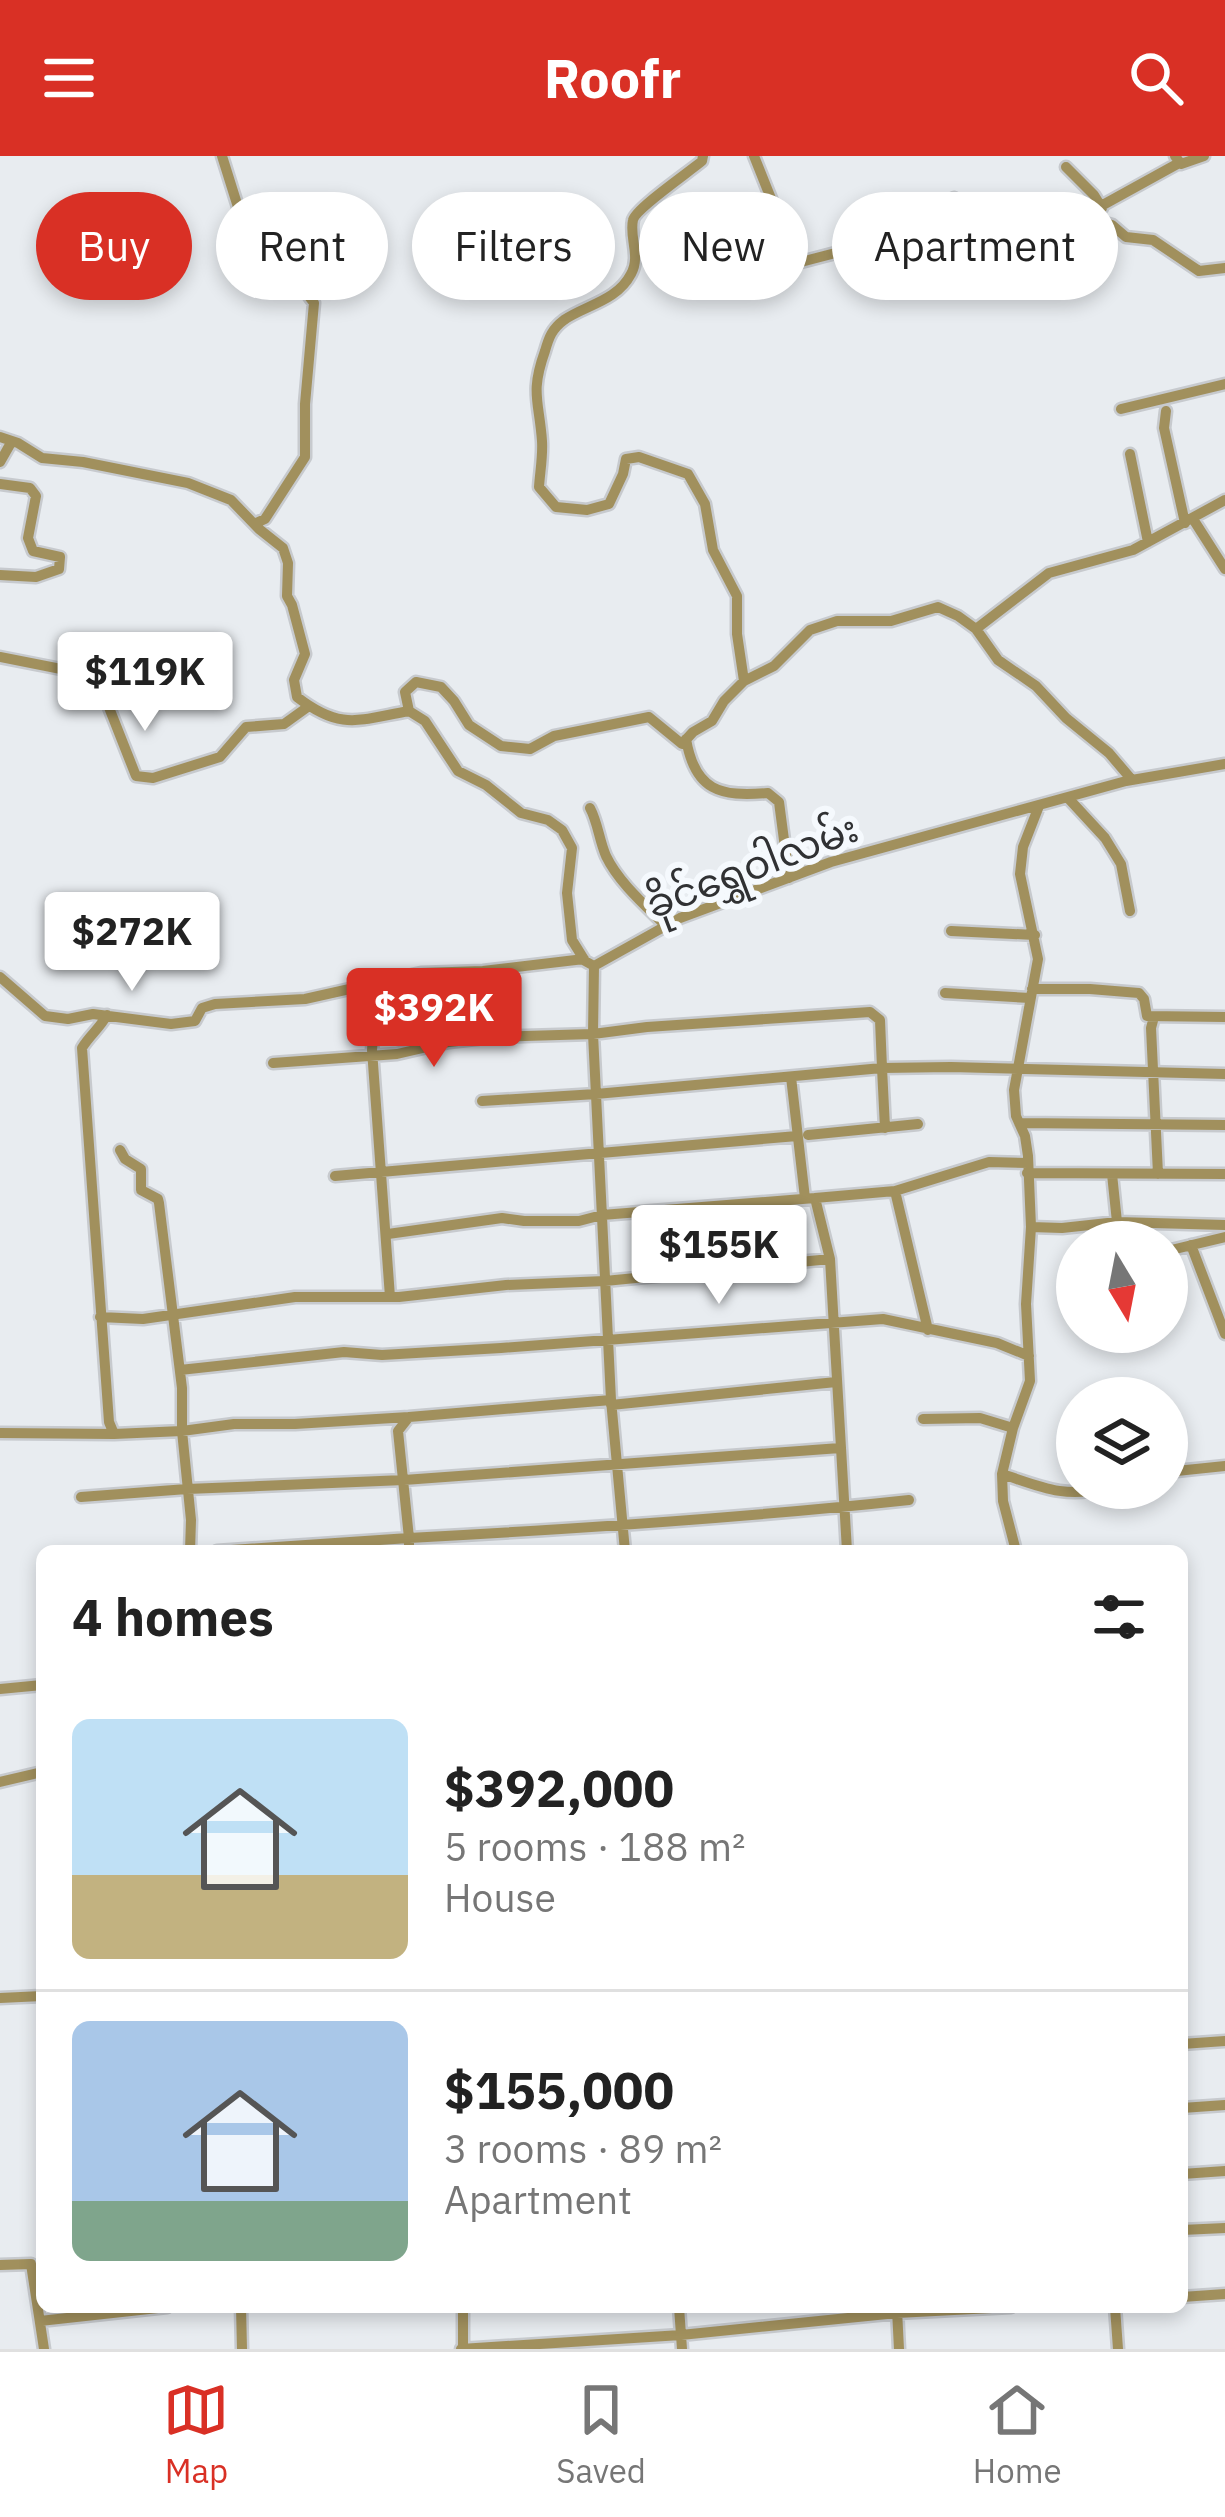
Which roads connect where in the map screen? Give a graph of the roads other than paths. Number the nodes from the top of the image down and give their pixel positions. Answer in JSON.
{"nodes":[{"id":1,"x":222,"y":156,"type":"edge"},
{"id":2,"x":704,"y":156,"type":"edge"},
{"id":3,"x":754,"y":156,"type":"edge"},
{"id":4,"x":1204,"y":156,"type":"edge"},
{"id":5,"x":1177,"y":160,"type":"edge"},
{"id":6,"x":1066,"y":166,"type":"dead end"},
{"id":7,"x":1091,"y":192,"type":"edge"},
{"id":8,"x":1118,"y":196,"type":"edge"},
{"id":9,"x":1118,"y":230,"type":"edge"},
{"id":10,"x":832,"y":254,"type":"edge"},
{"id":11,"x":1225,"y":268,"type":"edge"},
{"id":12,"x":1225,"y":384,"type":"edge"},
{"id":13,"x":1121,"y":409,"type":"dead end"},
{"id":14,"x":1166,"y":411,"type":"dead end"},
{"id":15,"x":6,"y":439,"type":"edge"},
{"id":16,"x":1130,"y":454,"type":"dead end"},
{"id":17,"x":0,"y":462,"type":"edge"},
{"id":18,"x":0,"y":484,"type":"edge"},
{"id":19,"x":1225,"y":500,"type":"edge"},
{"id":20,"x":1189,"y":521,"type":"junction"},
{"id":21,"x":254,"y":524,"type":"junction"},
{"id":22,"x":1148,"y":542,"type":"junction"},
{"id":23,"x":1225,"y":568,"type":"edge"},
{"id":24,"x":0,"y":575,"type":"edge"},
{"id":25,"x":976,"y":629,"type":"junction"},
{"id":26,"x":0,"y":657,"type":"edge"},
{"id":27,"x":744,"y":681,"type":"junction"},
{"id":28,"x":408,"y":705,"type":"junction"},
{"id":29,"x":309,"y":706,"type":"junction"},
{"id":30,"x":686,"y":739,"type":"junction"},
{"id":31,"x":1225,"y":764,"type":"edge"},
{"id":32,"x":1132,"y":780,"type":"junction"},
{"id":33,"x":1069,"y":799,"type":"junction"},
{"id":34,"x":1039,"y":806,"type":"junction"},
{"id":35,"x":590,"y":808,"type":"dead end"},
{"id":36,"x":789,"y":878,"type":"junction"},
{"id":37,"x":1130,"y":911,"type":"dead end"},
{"id":38,"x":667,"y":926,"type":"junction"},
{"id":39,"x":951,"y":931,"type":"dead end"},
{"id":40,"x":1035,"y":935,"type":"junction"},
{"id":41,"x":589,"y":963,"type":"junction"},
{"id":42,"x":0,"y":977,"type":"edge"},
{"id":43,"x":945,"y":993,"type":"dead end"},
{"id":44,"x":1031,"y":994,"type":"junction"},
{"id":45,"x":383,"y":1014,"type":"dead end"},
{"id":46,"x":107,"y":1015,"type":"junction"},
{"id":47,"x":1154,"y":1017,"type":"junction"},
{"id":48,"x":1225,"y":1017,"type":"edge"},
{"id":49,"x":593,"y":1034,"type":"junction"},
{"id":50,"x":372,"y":1055,"type":"junction"},
{"id":51,"x":273,"y":1063,"type":"dead end"},
{"id":52,"x":883,"y":1068,"type":"junction"},
{"id":53,"x":1018,"y":1070,"type":"junction"},
{"id":54,"x":1153,"y":1073,"type":"junction"},
{"id":55,"x":1225,"y":1073,"type":"edge"},
{"id":56,"x":791,"y":1077,"type":"junction"},
{"id":57,"x":596,"y":1094,"type":"junction"},
{"id":58,"x":482,"y":1101,"type":"dead end"},
{"id":59,"x":1019,"y":1123,"type":"junction"},
{"id":60,"x":918,"y":1124,"type":"dead end"},
{"id":61,"x":1155,"y":1125,"type":"junction"},
{"id":62,"x":1225,"y":1125,"type":"edge"},
{"id":63,"x":885,"y":1128,"type":"junction"},
{"id":64,"x":802,"y":1135,"type":"junction"},
{"id":65,"x":120,"y":1150,"type":"dead end"},
{"id":66,"x":599,"y":1154,"type":"junction"},
{"id":67,"x":1028,"y":1168,"type":"junction"},
{"id":68,"x":382,"y":1171,"type":"junction"},
{"id":69,"x":1112,"y":1174,"type":"junction"},
{"id":70,"x":1158,"y":1174,"type":"junction"},
{"id":71,"x":1225,"y":1174,"type":"edge"},
{"id":72,"x":335,"y":1175,"type":"dead end"},
{"id":73,"x":895,"y":1192,"type":"junction"},
{"id":74,"x":810,"y":1198,"type":"junction"},
{"id":75,"x":602,"y":1215,"type":"junction"},
{"id":76,"x":1117,"y":1221,"type":"edge"},
{"id":77,"x":1188,"y":1224,"type":"edge"},
{"id":78,"x":1225,"y":1225,"type":"edge"},
{"id":79,"x":1031,"y":1227,"type":"junction"},
{"id":80,"x":1056,"y":1228,"type":"edge"},
{"id":81,"x":388,"y":1234,"type":"junction"},
{"id":82,"x":1225,"y":1237,"type":"edge"},
{"id":83,"x":1191,"y":1245,"type":"junction"},
{"id":84,"x":1188,"y":1246,"type":"edge"},
{"id":85,"x":830,"y":1259,"type":"junction"},
{"id":86,"x":604,"y":1281,"type":"junction"},
{"id":87,"x":390,"y":1297,"type":"junction"},
{"id":88,"x":174,"y":1314,"type":"junction"},
{"id":89,"x":100,"y":1317,"type":"junction"},
{"id":90,"x":834,"y":1322,"type":"junction"},
{"id":91,"x":928,"y":1330,"type":"junction"},
{"id":92,"x":1225,"y":1334,"type":"edge"},
{"id":93,"x":609,"y":1340,"type":"junction"},
{"id":94,"x":1029,"y":1356,"type":"junction"},
{"id":95,"x":180,"y":1370,"type":"junction"},
{"id":96,"x":836,"y":1382,"type":"junction"},
{"id":97,"x":611,"y":1403,"type":"junction"},
{"id":98,"x":409,"y":1417,"type":"junction"},
{"id":99,"x":923,"y":1419,"type":"dead end"},
{"id":100,"x":1012,"y":1428,"type":"junction"},
{"id":101,"x":182,"y":1431,"type":"junction"},
{"id":102,"x":0,"y":1433,"type":"edge"},
{"id":103,"x":114,"y":1434,"type":"junction"},
{"id":104,"x":840,"y":1448,"type":"junction"},
{"id":105,"x":619,"y":1465,"type":"junction"},
{"id":106,"x":1225,"y":1466,"type":"edge"},
{"id":107,"x":1188,"y":1470,"type":"edge"},
{"id":108,"x":1002,"y":1474,"type":"junction"},
{"id":109,"x":404,"y":1480,"type":"junction"},
{"id":110,"x":188,"y":1489,"type":"junction"},
{"id":111,"x":1056,"y":1491,"type":"edge"},
{"id":112,"x":81,"y":1497,"type":"dead end"},
{"id":113,"x":909,"y":1500,"type":"dead end"},
{"id":114,"x":844,"y":1507,"type":"junction"},
{"id":115,"x":622,"y":1525,"type":"junction"},
{"id":116,"x":409,"y":1544,"type":"edge"},
{"id":117,"x":190,"y":1545,"type":"edge"},
{"id":118,"x":624,"y":1545,"type":"edge"},
{"id":119,"x":847,"y":1545,"type":"edge"},
{"id":120,"x":1014,"y":1545,"type":"edge"},
{"id":121,"x":36,"y":1686,"type":"edge"},
{"id":122,"x":0,"y":1689,"type":"edge"},
{"id":123,"x":36,"y":1773,"type":"edge"},
{"id":124,"x":0,"y":1782,"type":"edge"},
{"id":125,"x":36,"y":1996,"type":"edge"},
{"id":126,"x":0,"y":1998,"type":"edge"},
{"id":127,"x":1225,"y":2041,"type":"edge"},
{"id":128,"x":1188,"y":2044,"type":"edge"},
{"id":129,"x":1225,"y":2105,"type":"edge"},
{"id":130,"x":1188,"y":2108,"type":"edge"},
{"id":131,"x":1225,"y":2171,"type":"edge"},
{"id":132,"x":1188,"y":2174,"type":"edge"},
{"id":133,"x":1225,"y":2228,"type":"edge"},
{"id":134,"x":1188,"y":2230,"type":"edge"},
{"id":135,"x":36,"y":2261,"type":"edge"},
{"id":136,"x":0,"y":2265,"type":"edge"},
{"id":137,"x":1225,"y":2294,"type":"edge"},
{"id":138,"x":1188,"y":2297,"type":"edge"},
{"id":139,"x":40,"y":2313,"type":"edge"},
{"id":140,"x":113,"y":2313,"type":"edge"},
{"id":141,"x":241,"y":2313,"type":"edge"},
{"id":142,"x":463,"y":2313,"type":"edge"},
{"id":143,"x":679,"y":2313,"type":"edge"},
{"id":144,"x":871,"y":2313,"type":"edge"},
{"id":145,"x":897,"y":2313,"type":"edge"},
{"id":146,"x":1115,"y":2313,"type":"edge"},
{"id":147,"x":40,"y":2321,"type":"junction"},
{"id":148,"x":681,"y":2335,"type":"junction"},
{"id":149,"x":44,"y":2349,"type":"edge"},
{"id":150,"x":242,"y":2349,"type":"edge"},
{"id":151,"x":462,"y":2349,"type":"edge"},
{"id":152,"x":682,"y":2349,"type":"edge"},
{"id":153,"x":899,"y":2349,"type":"edge"},
{"id":154,"x":1118,"y":2349,"type":"edge"}],
"edges":[{"from":1,"to":21,"type":"street"},
{"from":2,"to":27,"type":"street"},
{"from":3,"to":10,"type":"street"},
{"from":4,"to":5,"type":"street"},
{"from":5,"to":8,"type":"street"},
{"from":6,"to":7,"type":"street"},
{"from":9,"to":11,"type":"street"},
{"from":12,"to":13,"type":"street"},
{"from":14,"to":20,"type":"street"},
{"from":15,"to":17,"type":"street"},
{"from":15,"to":21,"type":"street"},
{"from":16,"to":22,"type":"street"},
{"from":18,"to":24,"type":"street"},
{"from":19,"to":20,"type":"street"},
{"from":20,"to":22,"type":"street"},
{"from":20,"to":23,"type":"street"},
{"from":21,"to":29,"type":"street"},
{"from":22,"to":25,"type":"street"},
{"from":25,"to":27,"type":"street"},
{"from":25,"to":32,"type":"street"},
{"from":26,"to":29,"type":"street"},
{"from":27,"to":30,"type":"street"},
{"from":28,"to":29,"type":"street"},
{"from":28,"to":30,"type":"street"},
{"from":28,"to":41,"type":"street"},
{"from":30,"to":36,"type":"street"},
{"from":31,"to":32,"type":"street","name":"ခိုင်ရွှေဝါလမ်း"},
{"from":32,"to":33,"type":"street","name":"ခိုင်ရွှေဝါလမ်း"},
{"from":33,"to":34,"type":"street","name":"ခိုင်ရွှေဝါလမ်း"},
{"from":33,"to":37,"type":"street"},
{"from":34,"to":36,"type":"street","name":"ခိုင်ရွှေဝါလမ်း"},
{"from":34,"to":40,"type":"street"},
{"from":35,"to":38,"type":"street"},
{"from":36,"to":38,"type":"street","name":"ခိုင်ရွှေဝါလမ်း"},
{"from":38,"to":41,"type":"street","name":"ခိုင်ရွှေဝါလမ်း"},
{"from":39,"to":40,"type":"street"},
{"from":40,"to":44,"type":"street"},
{"from":41,"to":46,"type":"street"},
{"from":41,"to":49,"type":"street"},
{"from":42,"to":46,"type":"street"},
{"from":43,"to":44,"type":"street"},
{"from":44,"to":47,"type":"street"},
{"from":44,"to":53,"type":"street"},
{"from":45,"to":50,"type":"street"},
{"from":46,"to":89,"type":"street"},
{"from":47,"to":48,"type":"street"},
{"from":47,"to":54,"type":"street"},
{"from":49,"to":50,"type":"street"},
{"from":49,"to":52,"type":"street"},
{"from":49,"to":57,"type":"street"},
{"from":50,"to":51,"type":"street"},
{"from":50,"to":68,"type":"street"},
{"from":52,"to":53,"type":"street"},
{"from":52,"to":56,"type":"street"},
{"from":52,"to":63,"type":"street"},
{"from":53,"to":54,"type":"street"},
{"from":53,"to":59,"type":"street"},
{"from":54,"to":55,"type":"street"},
{"from":54,"to":61,"type":"street"},
{"from":56,"to":57,"type":"street"},
{"from":56,"to":64,"type":"street"},
{"from":57,"to":58,"type":"street"},
{"from":57,"to":66,"type":"street"},
{"from":59,"to":61,"type":"street"},
{"from":59,"to":67,"type":"street"},
{"from":60,"to":63,"type":"street"},
{"from":61,"to":62,"type":"street"},
{"from":61,"to":70,"type":"street"},
{"from":63,"to":64,"type":"street"},
{"from":64,"to":66,"type":"street"},
{"from":64,"to":74,"type":"street"},
{"from":65,"to":88,"type":"street"},
{"from":66,"to":68,"type":"street"},
{"from":66,"to":75,"type":"street"},
{"from":67,"to":69,"type":"street"},
{"from":67,"to":73,"type":"street"},
{"from":67,"to":79,"type":"street"},
{"from":68,"to":72,"type":"street"},
{"from":68,"to":81,"type":"street"},
{"from":69,"to":70,"type":"street"},
{"from":69,"to":76,"type":"street"},
{"from":70,"to":71,"type":"street"},
{"from":73,"to":74,"type":"street"},
{"from":73,"to":91,"type":"street"},
{"from":74,"to":75,"type":"street"},
{"from":74,"to":85,"type":"street"},
{"from":75,"to":81,"type":"street"},
{"from":75,"to":86,"type":"street"},
{"from":77,"to":78,"type":"street"},
{"from":79,"to":80,"type":"street"},
{"from":79,"to":94,"type":"street"},
{"from":81,"to":87,"type":"street"},
{"from":82,"to":83,"type":"street"},
{"from":83,"to":84,"type":"street"},
{"from":83,"to":92,"type":"street"},
{"from":85,"to":86,"type":"street"},
{"from":85,"to":90,"type":"street"},
{"from":86,"to":87,"type":"street"},
{"from":86,"to":93,"type":"street"},
{"from":87,"to":88,"type":"street"},
{"from":88,"to":89,"type":"street"},
{"from":88,"to":95,"type":"street"},
{"from":89,"to":103,"type":"street"},
{"from":90,"to":91,"type":"street"},
{"from":90,"to":93,"type":"street"},
{"from":90,"to":96,"type":"street"},
{"from":91,"to":94,"type":"street"},
{"from":93,"to":95,"type":"street"},
{"from":93,"to":97,"type":"street"},
{"from":94,"to":100,"type":"street"},
{"from":95,"to":101,"type":"street"},
{"from":96,"to":97,"type":"street"},
{"from":96,"to":104,"type":"street"},
{"from":97,"to":98,"type":"street"},
{"from":97,"to":105,"type":"street"},
{"from":98,"to":101,"type":"street"},
{"from":98,"to":109,"type":"street"},
{"from":99,"to":100,"type":"street"},
{"from":100,"to":108,"type":"street"},
{"from":101,"to":103,"type":"street"},
{"from":101,"to":110,"type":"street"},
{"from":102,"to":103,"type":"street"},
{"from":104,"to":105,"type":"street"},
{"from":104,"to":114,"type":"street"},
{"from":105,"to":109,"type":"street"},
{"from":105,"to":115,"type":"street"},
{"from":106,"to":107,"type":"street"},
{"from":108,"to":111,"type":"street"},
{"from":108,"to":120,"type":"street"},
{"from":109,"to":110,"type":"street"},
{"from":109,"to":116,"type":"street"},
{"from":110,"to":112,"type":"street"},
{"from":110,"to":117,"type":"street"},
{"from":113,"to":114,"type":"street"},
{"from":114,"to":115,"type":"street"},
{"from":114,"to":119,"type":"street"},
{"from":115,"to":116,"type":"street"},
{"from":115,"to":118,"type":"street"},
{"from":121,"to":122,"type":"street"},
{"from":123,"to":124,"type":"street"},
{"from":125,"to":126,"type":"street"},
{"from":127,"to":128,"type":"street"},
{"from":129,"to":130,"type":"street"},
{"from":131,"to":132,"type":"street"},
{"from":133,"to":134,"type":"street"},
{"from":135,"to":136,"type":"street"},
{"from":137,"to":138,"type":"street"},
{"from":139,"to":147,"type":"street"},
{"from":140,"to":147,"type":"street"},
{"from":141,"to":150,"type":"street"},
{"from":142,"to":151,"type":"street"},
{"from":143,"to":148,"type":"street"},
{"from":144,"to":148,"type":"street"},
{"from":145,"to":153,"type":"street"},
{"from":146,"to":154,"type":"street"},
{"from":147,"to":149,"type":"street"},
{"from":148,"to":151,"type":"street"},
{"from":148,"to":152,"type":"street"}]}
